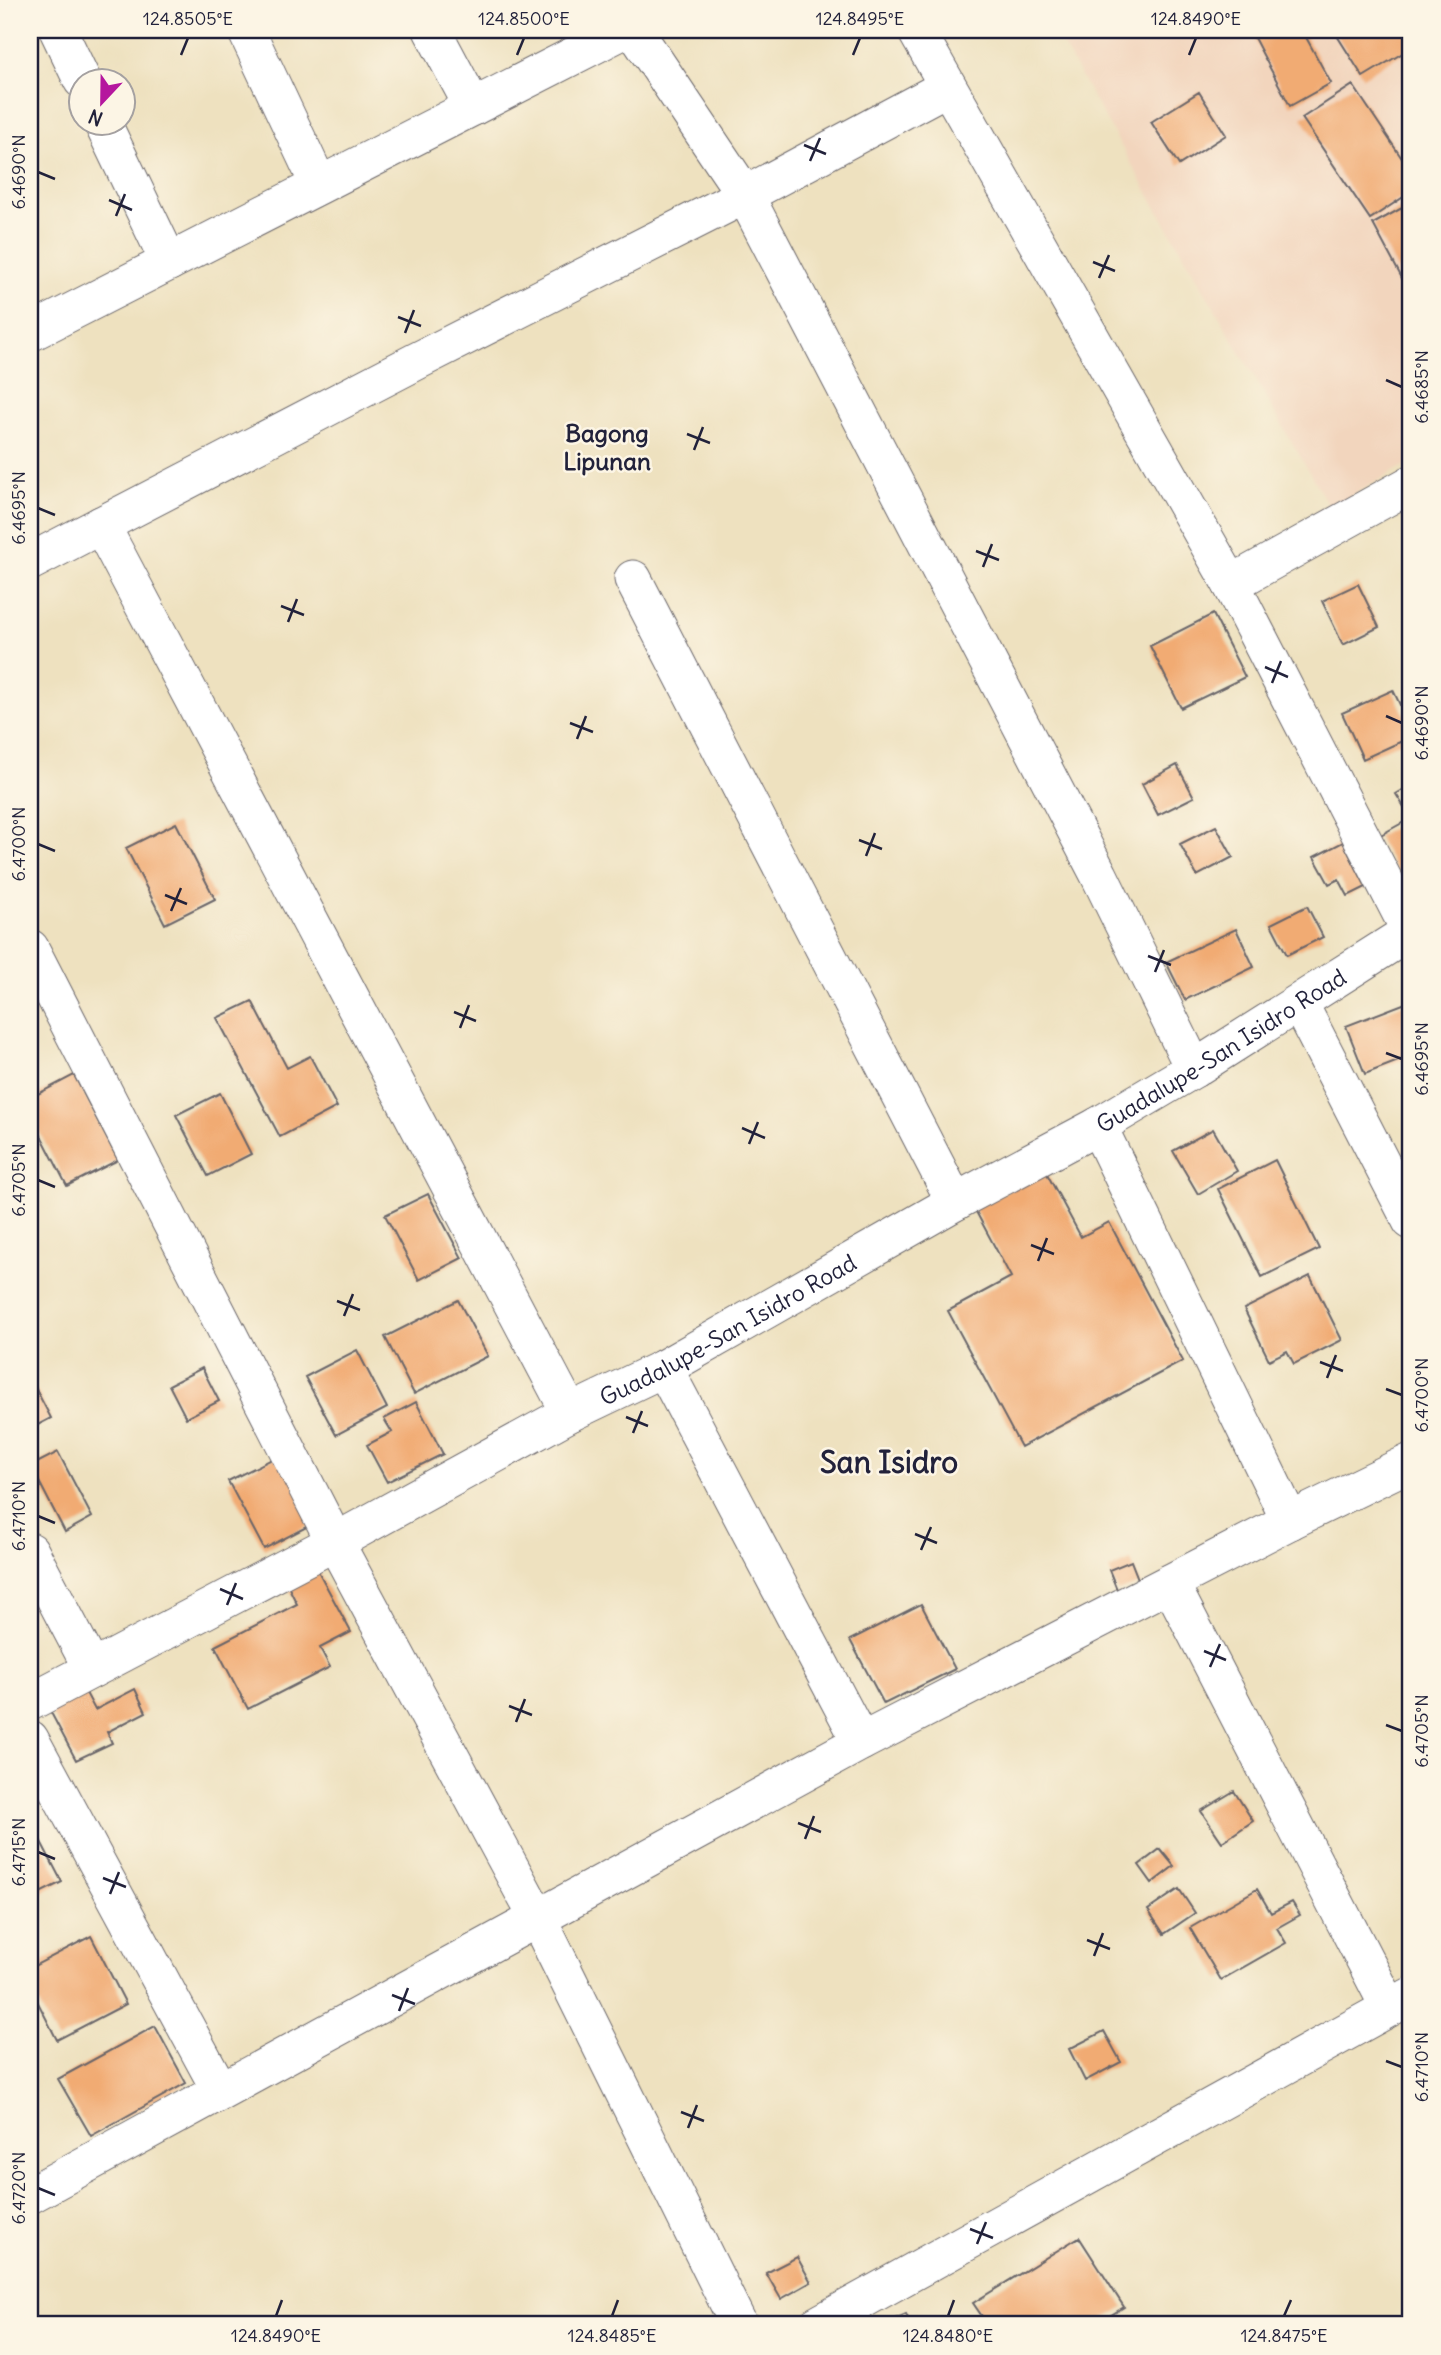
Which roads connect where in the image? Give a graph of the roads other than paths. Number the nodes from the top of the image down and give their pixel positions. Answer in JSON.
{"nodes":[{"id":1,"x":58,"y":30,"type":"edge"},
{"id":2,"x":246,"y":30,"type":"edge"},
{"id":3,"x":432,"y":30,"type":"edge"},
{"id":4,"x":624,"y":30,"type":"edge"},
{"id":5,"x":634,"y":30,"type":"edge"},
{"id":6,"x":916,"y":30,"type":"edge"},
{"id":7,"x":75,"y":66,"type":"edge"},
{"id":8,"x":947,"y":87,"type":"junction"},
{"id":9,"x":473,"y":107,"type":"junction"},
{"id":10,"x":109,"y":136,"type":"edge"},
{"id":11,"x":319,"y":185,"type":"junction"},
{"id":12,"x":745,"y":195,"type":"junction"},
{"id":13,"x":169,"y":262,"type":"junction"},
{"id":14,"x":30,"y":332,"type":"edge"},
{"id":15,"x":1411,"y":484,"type":"edge"},
{"id":16,"x":101,"y":525,"type":"junction"},
{"id":17,"x":30,"y":562,"type":"edge"},
{"id":18,"x":634,"y":579,"type":"dead end"},
{"id":19,"x":1231,"y":584,"type":"junction"},
{"id":20,"x":1411,"y":931,"type":"edge"},
{"id":21,"x":30,"y":948,"type":"edge"},
{"id":22,"x":1299,"y":1003,"type":"junction"},
{"id":23,"x":1194,"y":1069,"type":"junction"},
{"id":24,"x":1098,"y":1126,"type":"junction"},
{"id":25,"x":954,"y":1202,"type":"junction"},
{"id":26,"x":1411,"y":1221,"type":"edge"},
{"id":27,"x":664,"y":1368,"type":"junction"},
{"id":28,"x":570,"y":1413,"type":"junction"},
{"id":29,"x":1411,"y":1462,"type":"edge"},
{"id":30,"x":1290,"y":1521,"type":"junction"},
{"id":31,"x":335,"y":1542,"type":"junction"},
{"id":32,"x":30,"y":1551,"type":"edge"},
{"id":33,"x":1170,"y":1583,"type":"junction"},
{"id":34,"x":92,"y":1669,"type":"junction"},
{"id":35,"x":30,"y":1702,"type":"edge"},
{"id":36,"x":30,"y":1739,"type":"edge"},
{"id":37,"x":862,"y":1742,"type":"junction"},
{"id":38,"x":537,"y":1917,"type":"junction"},
{"id":39,"x":1400,"y":2001,"type":"edge"},
{"id":40,"x":220,"y":2090,"type":"junction"},
{"id":41,"x":30,"y":2195,"type":"edge"},
{"id":42,"x":739,"y":2325,"type":"edge"},
{"id":43,"x":817,"y":2325,"type":"edge"}],
"edges":[{"from":1,"to":7,"type":"street"},
{"from":2,"to":11,"type":"street"},
{"from":3,"to":9,"type":"street"},
{"from":4,"to":9,"type":"street"},
{"from":5,"to":12,"type":"street"},
{"from":6,"to":8,"type":"street"},
{"from":8,"to":12,"type":"street"},
{"from":8,"to":19,"type":"street"},
{"from":9,"to":11,"type":"street"},
{"from":10,"to":13,"type":"street"},
{"from":11,"to":13,"type":"street"},
{"from":12,"to":16,"type":"street"},
{"from":12,"to":23,"type":"street"},
{"from":13,"to":14,"type":"street"},
{"from":15,"to":19,"type":"street"},
{"from":16,"to":17,"type":"street"},
{"from":16,"to":28,"type":"street"},
{"from":18,"to":25,"type":"street"},
{"from":19,"to":20,"type":"street"},
{"from":20,"to":22,"type":"street","name":"Guadalupe-San Isidro Road"},
{"from":21,"to":31,"type":"street"},
{"from":22,"to":23,"type":"street","name":"Guadalupe-San Isidro Road"},
{"from":22,"to":26,"type":"street"},
{"from":23,"to":24,"type":"street","name":"Guadalupe-San Isidro Road"},
{"from":24,"to":25,"type":"street","name":"Guadalupe-San Isidro Road"},
{"from":24,"to":30,"type":"street"},
{"from":25,"to":27,"type":"street","name":"Guadalupe-San Isidro Road"},
{"from":27,"to":28,"type":"street","name":"Guadalupe-San Isidro Road"},
{"from":27,"to":37,"type":"street"},
{"from":28,"to":31,"type":"street","name":"Guadalupe-San Isidro Road"},
{"from":29,"to":30,"type":"street"},
{"from":30,"to":33,"type":"street"},
{"from":31,"to":34,"type":"street","name":"Guadalupe-San Isidro Road"},
{"from":31,"to":38,"type":"street"},
{"from":32,"to":34,"type":"street"},
{"from":33,"to":37,"type":"street"},
{"from":33,"to":39,"type":"street"},
{"from":34,"to":35,"type":"street","name":"Guadalupe-San Isidro Road"},
{"from":36,"to":40,"type":"street"},
{"from":37,"to":38,"type":"street"},
{"from":38,"to":40,"type":"street"},
{"from":38,"to":42,"type":"street"},
{"from":39,"to":43,"type":"street"},
{"from":40,"to":41,"type":"street"}]}
